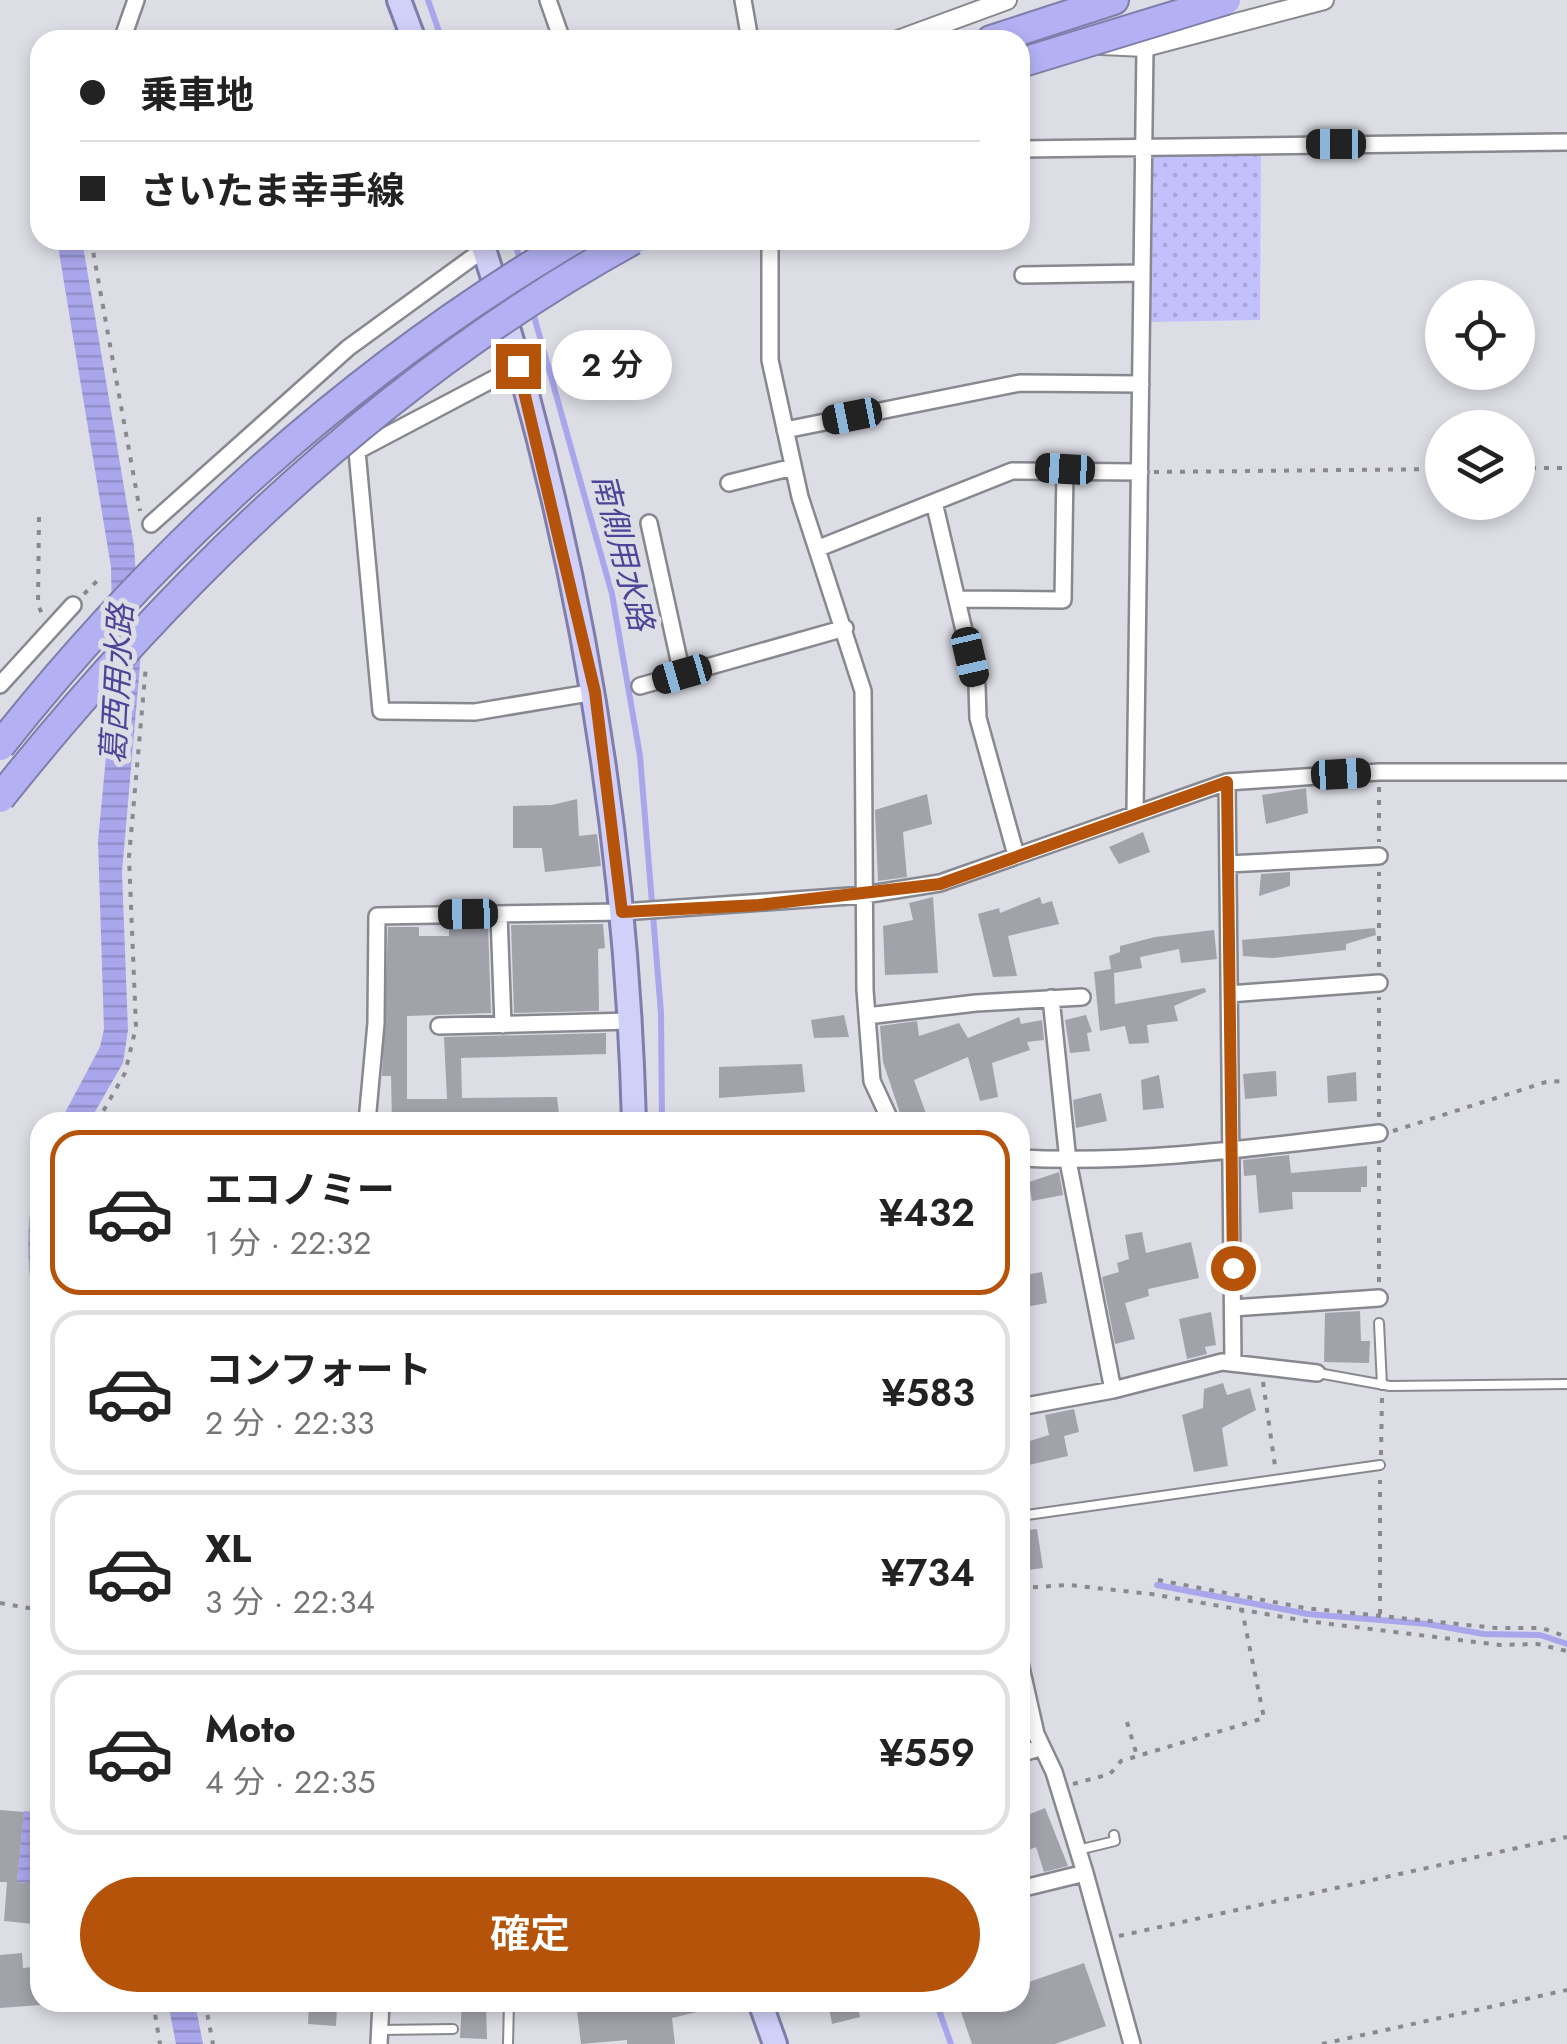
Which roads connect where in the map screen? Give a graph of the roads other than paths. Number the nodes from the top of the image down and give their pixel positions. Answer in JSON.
{"nodes":[{"id":1,"x":136,"y":0,"type":"edge"},
{"id":2,"x":399,"y":0,"type":"edge"},
{"id":3,"x":548,"y":0,"type":"edge"},
{"id":4,"x":743,"y":0,"type":"edge"},
{"id":5,"x":1007,"y":0,"type":"edge"},
{"id":6,"x":1114,"y":0,"type":"edge"},
{"id":7,"x":1226,"y":0,"type":"edge"},
{"id":8,"x":1324,"y":0,"type":"edge"},
{"id":9,"x":977,"y":4,"type":"edge"},
{"id":10,"x":126,"y":30,"type":"edge"},
{"id":11,"x":410,"y":30,"type":"edge"},
{"id":12,"x":558,"y":30,"type":"edge"},
{"id":13,"x":748,"y":30,"type":"edge"},
{"id":14,"x":920,"y":30,"type":"edge"},
{"id":15,"x":1022,"y":30,"type":"edge"},
{"id":16,"x":1030,"y":44,"type":"edge"},
{"id":17,"x":1145,"y":46,"type":"junction"},
{"id":18,"x":1030,"y":61,"type":"edge"},
{"id":19,"x":1567,"y":142,"type":"edge"},
{"id":20,"x":1144,"y":146,"type":"junction"},
{"id":21,"x":1030,"y":150,"type":"edge"},
{"id":22,"x":479,"y":250,"type":"edge"},
{"id":23,"x":490,"y":250,"type":"edge"},
{"id":24,"x":557,"y":250,"type":"edge"},
{"id":25,"x":617,"y":250,"type":"edge"},
{"id":26,"x":770,"y":250,"type":"edge"},
{"id":27,"x":1142,"y":273,"type":"junction"},
{"id":28,"x":1023,"y":274,"type":"dead end"},
{"id":29,"x":518,"y":366,"type":"junction"},
{"id":30,"x":1141,"y":384,"type":"junction"},
{"id":31,"x":784,"y":430,"type":"junction"},
{"id":32,"x":793,"y":467,"type":"junction"},
{"id":33,"x":1065,"y":469,"type":"junction"},
{"id":34,"x":1140,"y":472,"type":"junction"},
{"id":35,"x":729,"y":483,"type":"dead end"},
{"id":36,"x":934,"y":502,"type":"junction"},
{"id":37,"x":648,"y":523,"type":"dead end"},
{"id":38,"x":151,"y":524,"type":"dead end"},
{"id":39,"x":819,"y":548,"type":"junction"},
{"id":40,"x":956,"y":598,"type":"junction"},
{"id":41,"x":73,"y":605,"type":"dead end"},
{"id":42,"x":846,"y":628,"type":"junction"},
{"id":43,"x":682,"y":674,"type":"junction"},
{"id":44,"x":0,"y":686,"type":"edge"},
{"id":45,"x":640,"y":686,"type":"dead end"},
{"id":46,"x":595,"y":692,"type":"junction"},
{"id":47,"x":0,"y":746,"type":"edge"},
{"id":48,"x":1567,"y":772,"type":"edge"},
{"id":49,"x":1227,"y":782,"type":"junction"},
{"id":50,"x":0,"y":798,"type":"edge"},
{"id":51,"x":1135,"y":812,"type":"junction"},
{"id":52,"x":1016,"y":855,"type":"junction"},
{"id":53,"x":1379,"y":856,"type":"road end"},
{"id":54,"x":1228,"y":864,"type":"junction"},
{"id":55,"x":864,"y":895,"type":"junction"},
{"id":56,"x":622,"y":912,"type":"junction"},
{"id":57,"x":499,"y":914,"type":"junction"},
{"id":58,"x":1379,"y":983,"type":"road end"},
{"id":59,"x":1229,"y":994,"type":"junction"},
{"id":60,"x":1082,"y":997,"type":"dead end"},
{"id":61,"x":1052,"y":998,"type":"junction"},
{"id":62,"x":867,"y":1016,"type":"junction"},
{"id":63,"x":631,"y":1021,"type":"junction"},
{"id":64,"x":504,"y":1024,"type":"junction"},
{"id":65,"x":438,"y":1026,"type":"dead end"},
{"id":66,"x":368,"y":1112,"type":"edge"},
{"id":67,"x":634,"y":1112,"type":"edge"},
{"id":68,"x":886,"y":1112,"type":"edge"},
{"id":69,"x":1379,"y":1133,"type":"road end"},
{"id":70,"x":1230,"y":1151,"type":"junction"},
{"id":71,"x":1030,"y":1159,"type":"edge"},
{"id":72,"x":1068,"y":1161,"type":"junction"},
{"id":73,"x":1379,"y":1298,"type":"road end"},
{"id":74,"x":1234,"y":1308,"type":"junction"},
{"id":75,"x":1379,"y":1323,"type":"dead end"},
{"id":76,"x":1233,"y":1362,"type":"junction"},
{"id":77,"x":1317,"y":1373,"type":"joint"},
{"id":78,"x":1567,"y":1384,"type":"edge"},
{"id":79,"x":1382,"y":1385,"type":"junction"},
{"id":80,"x":1113,"y":1390,"type":"junction"},
{"id":81,"x":1030,"y":1405,"type":"edge"},
{"id":82,"x":1380,"y":1465,"type":"road end"},
{"id":83,"x":1030,"y":1515,"type":"edge"},
{"id":84,"x":1030,"y":1701,"type":"edge"},
{"id":85,"x":1042,"y":1747,"type":"junction"},
{"id":86,"x":1030,"y":1751,"type":"edge"},
{"id":87,"x":1114,"y":1835,"type":"dead end"},
{"id":88,"x":1078,"y":1850,"type":"junction"},
{"id":89,"x":1085,"y":1874,"type":"junction"},
{"id":90,"x":1030,"y":1887,"type":"edge"},
{"id":91,"x":380,"y":2012,"type":"edge"},
{"id":92,"x":509,"y":2012,"type":"edge"},
{"id":93,"x":764,"y":2012,"type":"edge"},
{"id":94,"x":453,"y":2029,"type":"dead end"},
{"id":95,"x":379,"y":2037,"type":"edge"},
{"id":96,"x":508,"y":2044,"type":"edge"},
{"id":97,"x":775,"y":2044,"type":"edge"},
{"id":98,"x":1132,"y":2044,"type":"edge"}],
"edges":[{"from":1,"to":10,"type":"street"},
{"from":2,"to":11,"type":"main road"},
{"from":3,"to":12,"type":"street"},
{"from":4,"to":13,"type":"street"},
{"from":5,"to":9,"type":"street"},
{"from":6,"to":15,"type":"highway"},
{"from":7,"to":18,"type":"highway","bridge":true},
{"from":8,"to":17,"type":"street"},
{"from":9,"to":14,"type":"street"},
{"from":16,"to":17,"type":"street"},
{"from":17,"to":20,"type":"street"},
{"from":19,"to":20,"type":"street"},
{"from":20,"to":21,"type":"street"},
{"from":20,"to":27,"type":"street"},
{"from":22,"to":38,"type":"street"},
{"from":23,"to":29,"type":"main road"},
{"from":24,"to":47,"type":"highway","bridge":true},
{"from":25,"to":50,"type":"highway","bridge":true},
{"from":26,"to":31,"type":"street"},
{"from":27,"to":28,"type":"street"},
{"from":27,"to":30,"type":"street"},
{"from":29,"to":46,"type":"main road"},
{"from":29,"to":46,"type":"street"},
{"from":30,"to":31,"type":"street"},
{"from":30,"to":34,"type":"street"},
{"from":31,"to":32,"type":"street"},
{"from":32,"to":35,"type":"street"},
{"from":32,"to":39,"type":"street"},
{"from":33,"to":34,"type":"street"},
{"from":33,"to":36,"type":"street"},
{"from":33,"to":40,"type":"street"},
{"from":34,"to":51,"type":"street"},
{"from":36,"to":39,"type":"street"},
{"from":36,"to":40,"type":"street"},
{"from":37,"to":43,"type":"street"},
{"from":39,"to":42,"type":"street"},
{"from":40,"to":52,"type":"street"},
{"from":41,"to":44,"type":"street"},
{"from":42,"to":43,"type":"street"},
{"from":42,"to":55,"type":"street"},
{"from":43,"to":45,"type":"street"},
{"from":46,"to":56,"type":"main road"},
{"from":48,"to":49,"type":"street"},
{"from":49,"to":51,"type":"street"},
{"from":49,"to":54,"type":"street"},
{"from":51,"to":52,"type":"street"},
{"from":52,"to":55,"type":"street"},
{"from":53,"to":54,"type":"street"},
{"from":54,"to":59,"type":"street"},
{"from":55,"to":56,"type":"street"},
{"from":55,"to":62,"type":"street"},
{"from":56,"to":57,"type":"street"},
{"from":56,"to":63,"type":"main road"},
{"from":57,"to":64,"type":"street"},
{"from":57,"to":66,"type":"street"},
{"from":58,"to":59,"type":"street"},
{"from":59,"to":70,"type":"street"},
{"from":60,"to":61,"type":"street"},
{"from":61,"to":62,"type":"street"},
{"from":61,"to":72,"type":"street"},
{"from":62,"to":68,"type":"street"},
{"from":63,"to":64,"type":"street"},
{"from":63,"to":67,"type":"main road"},
{"from":64,"to":65,"type":"street"},
{"from":69,"to":70,"type":"street"},
{"from":70,"to":72,"type":"street"},
{"from":70,"to":74,"type":"street"},
{"from":71,"to":72,"type":"street"},
{"from":72,"to":80,"type":"street"},
{"from":73,"to":74,"type":"street"},
{"from":74,"to":76,"type":"street"},
{"from":75,"to":79,"type":"lane"},
{"from":76,"to":77,"type":"street"},
{"from":76,"to":80,"type":"street"},
{"from":77,"to":79,"type":"lane"},
{"from":78,"to":79,"type":"lane"},
{"from":80,"to":81,"type":"street"},
{"from":82,"to":83,"type":"lane"},
{"from":84,"to":85,"type":"street"},
{"from":85,"to":86,"type":"street"},
{"from":85,"to":88,"type":"street"},
{"from":87,"to":88,"type":"lane"},
{"from":88,"to":89,"type":"street"},
{"from":89,"to":90,"type":"street"},
{"from":89,"to":98,"type":"street"},
{"from":91,"to":95,"type":"street"},
{"from":92,"to":96,"type":"lane"},
{"from":93,"to":97,"type":"main road"},
{"from":94,"to":95,"type":"lane"}]}
